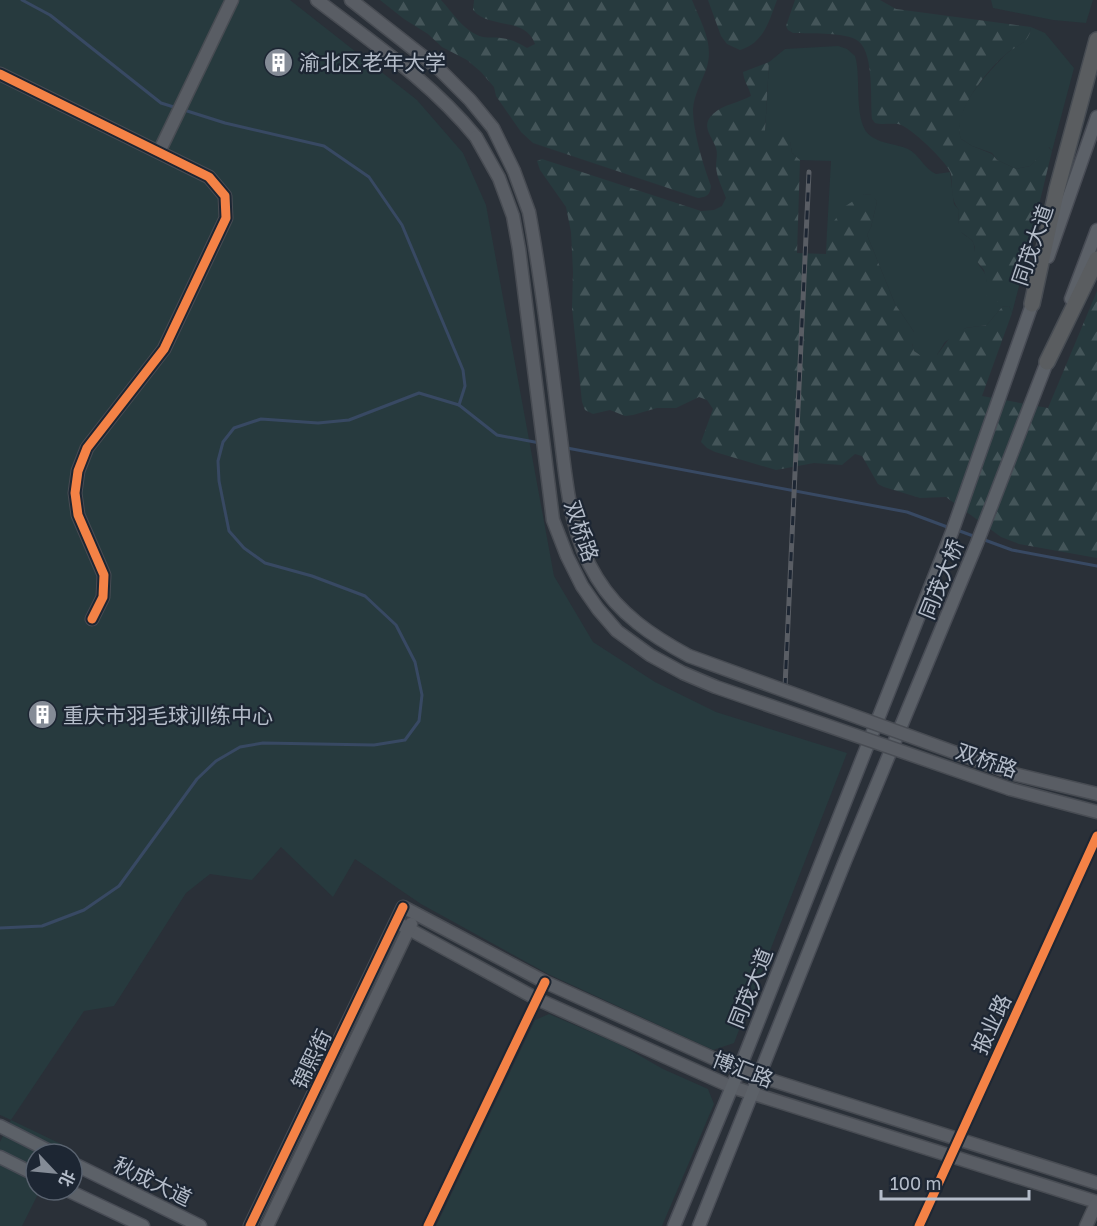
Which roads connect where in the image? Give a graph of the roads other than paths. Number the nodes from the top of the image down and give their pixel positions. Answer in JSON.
{"nodes":[{"id":1,"x":232,"y":0,"type":"edge"},
{"id":2,"x":317,"y":0,"type":"edge"},
{"id":3,"x":351,"y":0,"type":"edge"},
{"id":4,"x":1097,"y":40,"type":"edge"},
{"id":5,"x":0,"y":74,"type":"edge"},
{"id":6,"x":1097,"y":117,"type":"edge"},
{"id":7,"x":159,"y":152,"type":"junction"},
{"id":8,"x":1097,"y":230,"type":"edge"},
{"id":9,"x":1097,"y":259,"type":"edge"},
{"id":10,"x":1032,"y":304,"type":"junction"},
{"id":11,"x":1047,"y":362,"type":"junction"},
{"id":12,"x":1003,"y":387,"type":"joint"},
{"id":13,"x":92,"y":620,"type":"dead end"},
{"id":14,"x":858,"y":764,"type":"joint"},
{"id":15,"x":882,"y":774,"type":"joint"},
{"id":16,"x":1097,"y":794,"type":"edge"},
{"id":17,"x":1097,"y":812,"type":"edge"},
{"id":18,"x":1097,"y":836,"type":"edge"},
{"id":19,"x":403,"y":907,"type":"joint"},
{"id":20,"x":416,"y":915,"type":"junction"},
{"id":21,"x":396,"y":922,"type":"junction"},
{"id":22,"x":409,"y":930,"type":"junction"},
{"id":23,"x":545,"y":982,"type":"junction"},
{"id":24,"x":537,"y":999,"type":"junction"},
{"id":25,"x":739,"y":1070,"type":"junction"},
{"id":26,"x":759,"y":1077,"type":"junction"},
{"id":27,"x":732,"y":1087,"type":"junction"},
{"id":28,"x":752,"y":1095,"type":"junction"},
{"id":29,"x":0,"y":1126,"type":"edge"},
{"id":30,"x":958,"y":1140,"type":"junction"},
{"id":31,"x":31,"y":1142,"type":"edge"},
{"id":32,"x":950,"y":1156,"type":"junction"},
{"id":33,"x":0,"y":1157,"type":"edge"},
{"id":34,"x":24,"y":1169,"type":"edge"},
{"id":35,"x":84,"y":1169,"type":"edge"},
{"id":36,"x":1097,"y":1183,"type":"edge"},
{"id":37,"x":84,"y":1198,"type":"edge"},
{"id":38,"x":1097,"y":1202,"type":"edge"},
{"id":39,"x":143,"y":1226,"type":"edge"},
{"id":40,"x":200,"y":1226,"type":"edge"},
{"id":41,"x":250,"y":1226,"type":"edge"},
{"id":42,"x":267,"y":1226,"type":"edge"},
{"id":43,"x":428,"y":1226,"type":"edge"},
{"id":44,"x":674,"y":1226,"type":"edge"},
{"id":45,"x":699,"y":1226,"type":"edge"},
{"id":46,"x":920,"y":1226,"type":"edge"},
{"id":47,"x":1086,"y":1226,"type":"edge"}],
"edges":[{"from":1,"to":7,"type":"main road"},
{"from":2,"to":17,"type":"main road","name":"双桥路","bridge":true},
{"from":3,"to":16,"type":"main road","name":"双桥路","bridge":true},
{"from":4,"to":10,"type":"highway"},
{"from":5,"to":7,"type":"main road"},
{"from":6,"to":10,"type":"main road","name":"同茂大道"},
{"from":7,"to":13,"type":"main road"},
{"from":8,"to":11,"type":"main road"},
{"from":9,"to":11,"type":"highway"},
{"from":10,"to":12,"type":"main road","name":"同茂大道"},
{"from":11,"to":15,"type":"main road","name":"同茂大桥","bridge":true},
{"from":12,"to":14,"type":"main road","name":"同茂大桥","bridge":true},
{"from":14,"to":25,"type":"main road","name":"同茂大道"},
{"from":15,"to":26,"type":"main road","name":"同茂大道"},
{"from":18,"to":30,"type":"street","name":"报业路"},
{"from":19,"to":20,"type":"main road","name":"博汇路"},
{"from":19,"to":21,"type":"main road","name":"锦熙街"},
{"from":20,"to":22,"type":"main road","name":"锦熙街"},
{"from":20,"to":23,"type":"main road","name":"博汇路"},
{"from":21,"to":22,"type":"main road","name":"博汇路"},
{"from":21,"to":41,"type":"main road","name":"锦熙街"},
{"from":22,"to":24,"type":"main road","name":"博汇路"},
{"from":22,"to":42,"type":"main road","name":"锦熙街"},
{"from":23,"to":24,"type":"street"},
{"from":23,"to":25,"type":"main road","name":"博汇路"},
{"from":24,"to":27,"type":"main road","name":"博汇路"},
{"from":24,"to":43,"type":"street"},
{"from":25,"to":26,"type":"main road","name":"博汇路"},
{"from":25,"to":27,"type":"main road","name":"同茂大道"},
{"from":26,"to":28,"type":"main road","name":"同茂大道"},
{"from":26,"to":30,"type":"main road","name":"博汇路"},
{"from":27,"to":28,"type":"main road","name":"博汇路"},
{"from":27,"to":44,"type":"main road","name":"同茂大道"},
{"from":28,"to":32,"type":"main road","name":"博汇路"},
{"from":28,"to":45,"type":"main road","name":"同茂大道"},
{"from":29,"to":31,"type":"main road"},
{"from":30,"to":32,"type":"street","name":"报业路"},
{"from":30,"to":36,"type":"main road","name":"博汇路"},
{"from":32,"to":38,"type":"main road","name":"博汇路"},
{"from":32,"to":46,"type":"street","name":"报业路"},
{"from":33,"to":34,"type":"main road"},
{"from":35,"to":40,"type":"main road","name":"秋成大道"},
{"from":37,"to":39,"type":"main road"},
{"from":38,"to":47,"type":"main road"}]}
